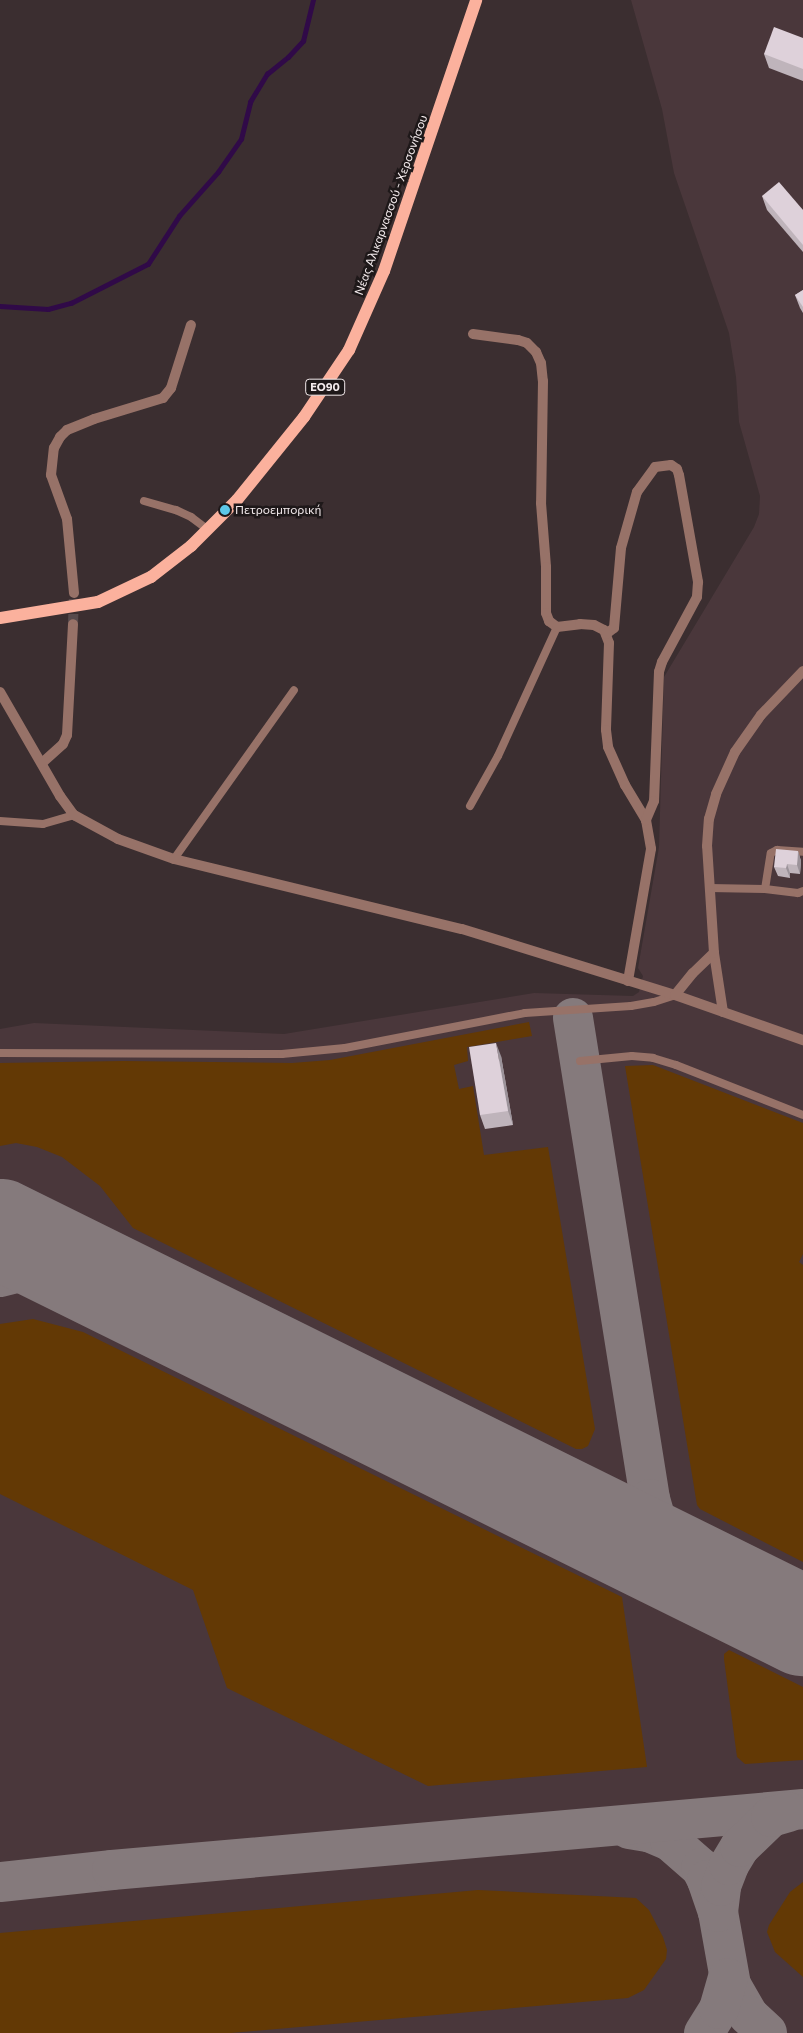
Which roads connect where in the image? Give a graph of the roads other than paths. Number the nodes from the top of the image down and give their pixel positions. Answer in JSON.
{"nodes":[{"id":1,"x":476,"y":0,"type":"edge"},
{"id":2,"x":191,"y":325,"type":"dead end"},
{"id":3,"x":473,"y":334,"type":"dead end"},
{"id":4,"x":144,"y":501,"type":"dead end"},
{"id":5,"x":208,"y":530,"type":"junction"},
{"id":6,"x":74,"y":593,"type":"tunnel mouth"},
{"id":7,"x":0,"y":618,"type":"edge"},
{"id":8,"x":73,"y":624,"type":"tunnel mouth"},
{"id":9,"x":557,"y":627,"type":"junction"},
{"id":10,"x":606,"y":634,"type":"junction"},
{"id":11,"x":803,"y":671,"type":"edge"},
{"id":12,"x":294,"y":690,"type":"dead end"},
{"id":13,"x":0,"y":692,"type":"edge"},
{"id":14,"x":42,"y":763,"type":"junction"},
{"id":15,"x":470,"y":806,"type":"dead end"},
{"id":16,"x":74,"y":815,"type":"junction"},
{"id":17,"x":646,"y":820,"type":"junction"},
{"id":18,"x":0,"y":821,"type":"edge"},
{"id":19,"x":803,"y":852,"type":"edge"},
{"id":20,"x":174,"y":859,"type":"junction"},
{"id":21,"x":710,"y":888,"type":"junction"},
{"id":22,"x":765,"y":889,"type":"junction"},
{"id":23,"x":803,"y":891,"type":"edge"},
{"id":24,"x":714,"y":952,"type":"junction"},
{"id":25,"x":628,"y":981,"type":"junction"},
{"id":26,"x":675,"y":995,"type":"junction"},
{"id":27,"x":723,"y":1012,"type":"junction"},
{"id":28,"x":803,"y":1040,"type":"edge"},
{"id":29,"x":0,"y":1053,"type":"edge"},
{"id":30,"x":580,"y":1061,"type":"dead end"},
{"id":31,"x":803,"y":1114,"type":"edge"}],
"edges":[{"from":1,"to":5,"type":"main road","name":"Νέας Αλικαρνασσού - Χερσονήσου","number":"ΕΟ90"},
{"from":2,"to":6,"type":"street"},
{"from":3,"to":9,"type":"street"},
{"from":4,"to":5,"type":"lane"},
{"from":5,"to":7,"type":"main road","name":"Νέας Αλικαρνασσού - Χερσονήσου","number":"ΕΟ90"},
{"from":8,"to":14,"type":"street"},
{"from":9,"to":10,"type":"street"},
{"from":9,"to":15,"type":"lane"},
{"from":10,"to":17,"type":"street"},
{"from":10,"to":17,"type":"street"},
{"from":11,"to":21,"type":"street"},
{"from":12,"to":20,"type":"lane"},
{"from":13,"to":14,"type":"street"},
{"from":14,"to":16,"type":"street"},
{"from":16,"to":18,"type":"lane"},
{"from":16,"to":20,"type":"street"},
{"from":17,"to":25,"type":"street"},
{"from":19,"to":22,"type":"lane"},
{"from":20,"to":25,"type":"street"},
{"from":21,"to":22,"type":"lane"},
{"from":21,"to":24,"type":"street"},
{"from":22,"to":23,"type":"lane"},
{"from":24,"to":26,"type":"street"},
{"from":24,"to":27,"type":"street"},
{"from":25,"to":26,"type":"street"},
{"from":26,"to":27,"type":"street"},
{"from":26,"to":29,"type":"lane"},
{"from":27,"to":28,"type":"street"},
{"from":30,"to":31,"type":"lane"}]}
